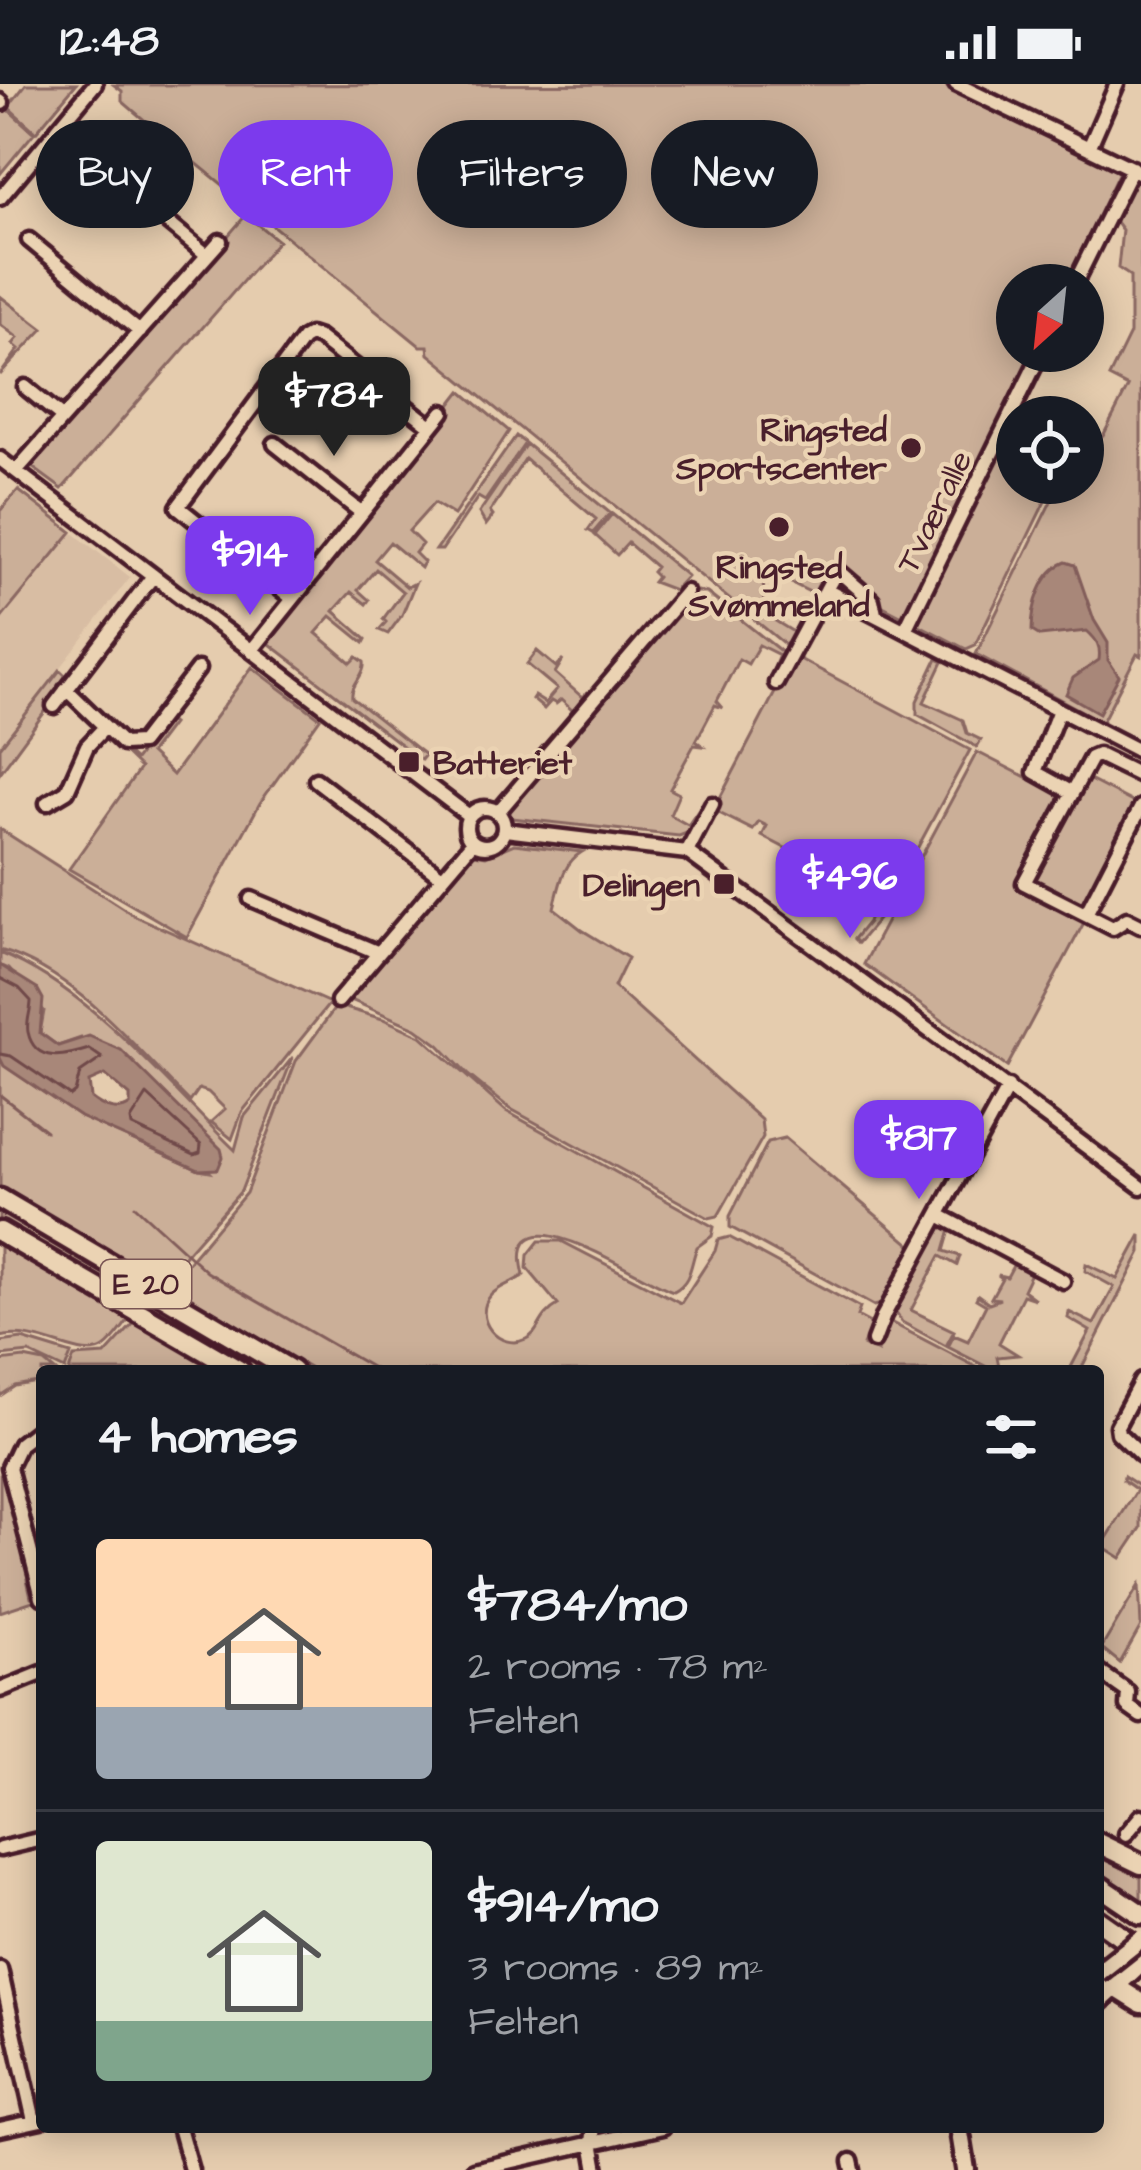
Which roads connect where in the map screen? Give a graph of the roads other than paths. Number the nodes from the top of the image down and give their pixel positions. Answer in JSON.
{"nodes":[{"id":1,"x":95,"y":84,"type":"edge"},
{"id":2,"x":956,"y":84,"type":"edge"},
{"id":3,"x":1117,"y":84,"type":"edge"},
{"id":4,"x":1089,"y":148,"type":"junction"},
{"id":5,"x":1136,"y":171,"type":"edge"},
{"id":6,"x":0,"y":198,"type":"edge"},
{"id":7,"x":174,"y":228,"type":"edge"},
{"id":8,"x":29,"y":240,"type":"dead end"},
{"id":9,"x":220,"y":241,"type":"dead end"},
{"id":10,"x":207,"y":255,"type":"junction"},
{"id":11,"x":1085,"y":264,"type":"edge"},
{"id":12,"x":140,"y":332,"type":"junction"},
{"id":13,"x":1032,"y":372,"type":"edge"},
{"id":14,"x":25,"y":388,"type":"dead end"},
{"id":15,"x":443,"y":412,"type":"dead end"},
{"id":16,"x":63,"y":418,"type":"junction"},
{"id":17,"x":431,"y":426,"type":"junction"},
{"id":18,"x":275,"y":444,"type":"dead end"},
{"id":19,"x":0,"y":459,"type":"edge"},
{"id":20,"x":16,"y":471,"type":"junction"},
{"id":21,"x":362,"y":513,"type":"junction"},
{"id":22,"x":153,"y":576,"type":"junction"},
{"id":23,"x":826,"y":590,"type":"junction"},
{"id":24,"x":686,"y":592,"type":"dead end"},
{"id":25,"x":293,"y":599,"type":"junction"},
{"id":26,"x":875,"y":614,"type":"junction"},
{"id":27,"x":905,"y":630,"type":"junction"},
{"id":28,"x":252,"y":650,"type":"junction"},
{"id":29,"x":198,"y":669,"type":"dead end"},
{"id":30,"x":776,"y":683,"type":"dead end"},
{"id":31,"x":66,"y":689,"type":"junction"},
{"id":32,"x":53,"y":706,"type":"dead end"},
{"id":33,"x":1059,"y":710,"type":"junction"},
{"id":34,"x":105,"y":727,"type":"junction"},
{"id":35,"x":1137,"y":750,"type":"edge"},
{"id":36,"x":1123,"y":767,"type":"junction"},
{"id":37,"x":1141,"y":776,"type":"edge"},
{"id":38,"x":316,"y":780,"type":"dead end"},
{"id":39,"x":1071,"y":792,"type":"junction"},
{"id":40,"x":46,"y":803,"type":"dead end"},
{"id":41,"x":712,"y":804,"type":"dead end"},
{"id":42,"x":1141,"y":807,"type":"edge"},
{"id":43,"x":498,"y":812,"type":"junction"},
{"id":44,"x":469,"y":816,"type":"junction"},
{"id":45,"x":505,"y":830,"type":"junction"},
{"id":46,"x":472,"y":842,"type":"junction"},
{"id":47,"x":687,"y":852,"type":"junction"},
{"id":48,"x":442,"y":878,"type":"junction"},
{"id":49,"x":251,"y":899,"type":"dead end"},
{"id":50,"x":1086,"y":914,"type":"junction"},
{"id":51,"x":1141,"y":926,"type":"edge"},
{"id":52,"x":379,"y":952,"type":"junction"},
{"id":53,"x":338,"y":1001,"type":"dead end"},
{"id":54,"x":1008,"y":1087,"type":"junction"},
{"id":55,"x":1141,"y":1186,"type":"edge"},
{"id":56,"x":0,"y":1199,"type":"edge"},
{"id":57,"x":939,"y":1215,"type":"junction"},
{"id":58,"x":0,"y":1232,"type":"edge"},
{"id":59,"x":1063,"y":1281,"type":"dead end"},
{"id":60,"x":874,"y":1341,"type":"dead end"},
{"id":61,"x":229,"y":1365,"type":"edge"},
{"id":62,"x":282,"y":1365,"type":"edge"},
{"id":63,"x":1141,"y":1381,"type":"edge"},
{"id":64,"x":36,"y":1431,"type":"edge"},
{"id":65,"x":1141,"y":1455,"type":"edge"},
{"id":66,"x":36,"y":1573,"type":"edge"},
{"id":67,"x":36,"y":1675,"type":"edge"},
{"id":68,"x":1104,"y":1675,"type":"edge"},
{"id":69,"x":0,"y":1690,"type":"edge"},
{"id":70,"x":1141,"y":1716,"type":"edge"},
{"id":71,"x":1141,"y":1816,"type":"edge"},
{"id":72,"x":1126,"y":1834,"type":"dead end"},
{"id":73,"x":36,"y":1840,"type":"edge"},
{"id":74,"x":1104,"y":1846,"type":"edge"},
{"id":75,"x":0,"y":1849,"type":"edge"},
{"id":76,"x":1141,"y":1864,"type":"edge"},
{"id":77,"x":1104,"y":1889,"type":"edge"},
{"id":78,"x":1141,"y":1914,"type":"edge"},
{"id":79,"x":1104,"y":1924,"type":"edge"},
{"id":80,"x":1141,"y":1939,"type":"edge"},
{"id":81,"x":1141,"y":1950,"type":"edge"},
{"id":82,"x":1141,"y":1963,"type":"edge"},
{"id":83,"x":0,"y":1969,"type":"edge"},
{"id":84,"x":1106,"y":1981,"type":"edge"},
{"id":85,"x":1141,"y":2003,"type":"edge"},
{"id":86,"x":36,"y":2112,"type":"edge"},
{"id":87,"x":36,"y":2120,"type":"edge"},
{"id":88,"x":0,"y":2129,"type":"edge"},
{"id":89,"x":181,"y":2133,"type":"edge"},
{"id":90,"x":593,"y":2133,"type":"edge"},
{"id":91,"x":636,"y":2133,"type":"edge"},
{"id":92,"x":960,"y":2133,"type":"edge"},
{"id":93,"x":592,"y":2143,"type":"junction"},
{"id":94,"x":191,"y":2170,"type":"edge"},
{"id":95,"x":473,"y":2170,"type":"edge"},
{"id":96,"x":597,"y":2170,"type":"edge"},
{"id":97,"x":966,"y":2170,"type":"edge"}],
"edges":[{"from":1,"to":6,"type":"street"},
{"from":2,"to":4,"type":"street"},
{"from":3,"to":4,"type":"street"},
{"from":4,"to":5,"type":"street"},
{"from":5,"to":11,"type":"street"},
{"from":7,"to":10,"type":"street"},
{"from":8,"to":12,"type":"street"},
{"from":9,"to":10,"type":"street"},
{"from":10,"to":12,"type":"street"},
{"from":12,"to":16,"type":"street"},
{"from":13,"to":27,"type":"street","name":"Tværalle"},
{"from":14,"to":16,"type":"street"},
{"from":15,"to":17,"type":"street"},
{"from":16,"to":20,"type":"street"},
{"from":17,"to":21,"type":"street"},
{"from":17,"to":25,"type":"street"},
{"from":18,"to":21,"type":"street"},
{"from":19,"to":20,"type":"street"},
{"from":20,"to":22,"type":"street"},
{"from":21,"to":25,"type":"street"},
{"from":22,"to":28,"type":"street"},
{"from":22,"to":31,"type":"street"},
{"from":23,"to":26,"type":"street"},
{"from":23,"to":26,"type":"street"},
{"from":23,"to":30,"type":"street"},
{"from":24,"to":43,"type":"street"},
{"from":25,"to":28,"type":"street"},
{"from":26,"to":27,"type":"street"},
{"from":27,"to":33,"type":"street"},
{"from":28,"to":44,"type":"street"},
{"from":29,"to":34,"type":"street"},
{"from":31,"to":32,"type":"street"},
{"from":31,"to":34,"type":"street"},
{"from":33,"to":35,"type":"street"},
{"from":33,"to":39,"type":"street"},
{"from":34,"to":40,"type":"street"},
{"from":35,"to":36,"type":"street"},
{"from":36,"to":37,"type":"street"},
{"from":36,"to":39,"type":"street"},
{"from":38,"to":48,"type":"street"},
{"from":39,"to":50,"type":"street"},
{"from":41,"to":47,"type":"street"},
{"from":42,"to":50,"type":"street"},
{"from":43,"to":44,"type":"street"},
{"from":43,"to":45,"type":"street"},
{"from":44,"to":46,"type":"street"},
{"from":45,"to":46,"type":"street"},
{"from":45,"to":47,"type":"street"},
{"from":46,"to":48,"type":"street"},
{"from":47,"to":54,"type":"street"},
{"from":48,"to":52,"type":"street"},
{"from":49,"to":52,"type":"street"},
{"from":50,"to":51,"type":"street"},
{"from":52,"to":53,"type":"street"},
{"from":54,"to":55,"type":"street"},
{"from":54,"to":57,"type":"street"},
{"from":56,"to":62,"type":"highway","number":"E 20"},
{"from":57,"to":59,"type":"street"},
{"from":57,"to":60,"type":"street"},
{"from":58,"to":61,"type":"highway","number":"E 20"},
{"from":63,"to":65,"type":"street"},
{"from":64,"to":66,"type":"street"},
{"from":67,"to":69,"type":"street"},
{"from":68,"to":70,"type":"street"},
{"from":71,"to":72,"type":"street"},
{"from":73,"to":75,"type":"street"},
{"from":74,"to":76,"type":"highway"},
{"from":77,"to":78,"type":"highway"},
{"from":79,"to":81,"type":"highway"},
{"from":80,"to":84,"type":"main road","bridge":true},
{"from":82,"to":84,"type":"main road"},
{"from":83,"to":86,"type":"street"},
{"from":84,"to":85,"type":"highway"},
{"from":87,"to":88,"type":"street"},
{"from":89,"to":94,"type":"street"},
{"from":90,"to":93,"type":"street"},
{"from":91,"to":93,"type":"street"},
{"from":92,"to":97,"type":"main road"},
{"from":93,"to":95,"type":"street"},
{"from":93,"to":96,"type":"street"}]}
